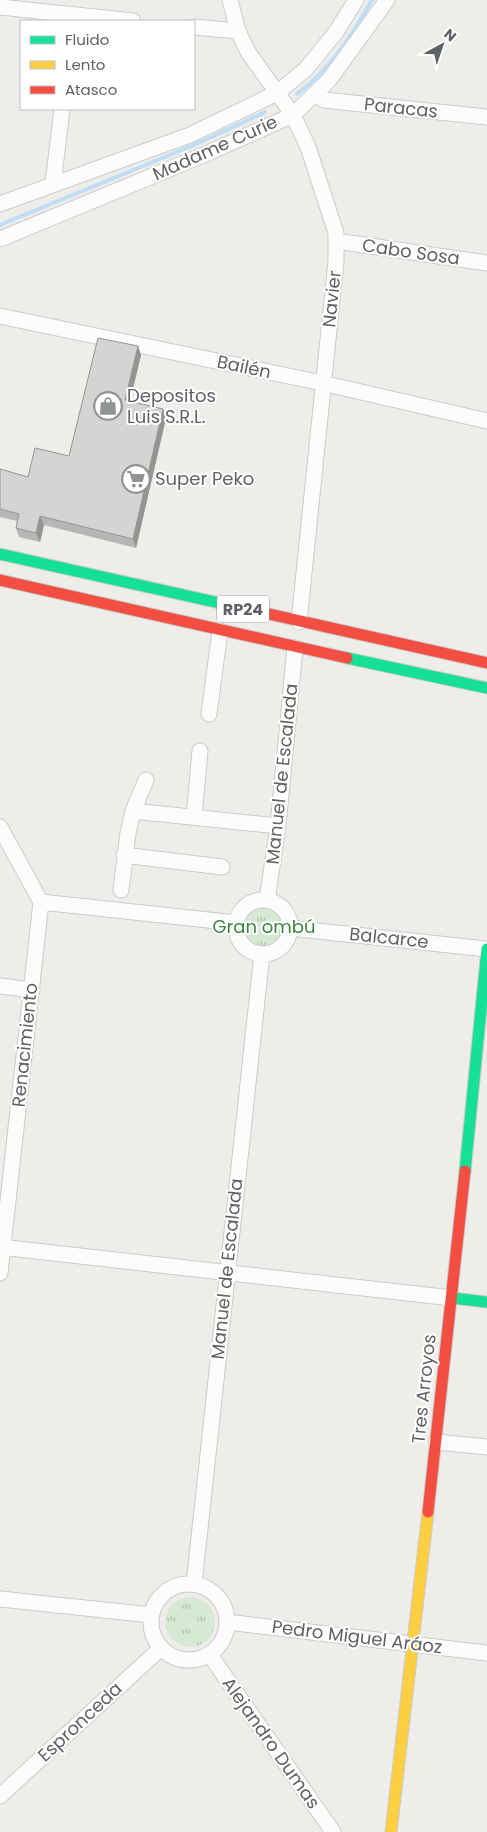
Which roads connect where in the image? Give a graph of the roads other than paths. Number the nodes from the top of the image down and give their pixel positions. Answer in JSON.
{"nodes":[{"id":1,"x":230,"y":0,"type":"edge"},
{"id":2,"x":356,"y":0,"type":"edge"},
{"id":3,"x":387,"y":0,"type":"edge"},
{"id":4,"x":0,"y":7,"type":"edge"},
{"id":5,"x":73,"y":19,"type":"edge"},
{"id":6,"x":104,"y":20,"type":"edge"},
{"id":7,"x":195,"y":27,"type":"edge"},
{"id":8,"x":238,"y":31,"type":"junction"},
{"id":9,"x":278,"y":93,"type":"junction"},
{"id":10,"x":316,"y":94,"type":"junction"},
{"id":11,"x":62,"y":110,"type":"edge"},
{"id":12,"x":292,"y":115,"type":"junction"},
{"id":13,"x":487,"y":117,"type":"edge"},
{"id":14,"x":53,"y":184,"type":"junction"},
{"id":15,"x":0,"y":204,"type":"edge"},
{"id":16,"x":0,"y":239,"type":"edge"},
{"id":17,"x":336,"y":241,"type":"junction"},
{"id":18,"x":487,"y":263,"type":"edge"},
{"id":19,"x":0,"y":316,"type":"edge"},
{"id":20,"x":322,"y":383,"type":"junction"},
{"id":21,"x":487,"y":421,"type":"edge"},
{"id":22,"x":0,"y":554,"type":"edge"},
{"id":23,"x":0,"y":580,"type":"edge"},
{"id":24,"x":299,"y":622,"type":"junction"},
{"id":25,"x":220,"y":632,"type":"junction"},
{"id":26,"x":296,"y":648,"type":"junction"},
{"id":27,"x":487,"y":663,"type":"edge"},
{"id":28,"x":487,"y":688,"type":"edge"},
{"id":29,"x":209,"y":714,"type":"dead end"},
{"id":30,"x":200,"y":751,"type":"dead end"},
{"id":31,"x":146,"y":780,"type":"dead end"},
{"id":32,"x":133,"y":811,"type":"junction"},
{"id":33,"x":194,"y":817,"type":"junction"},
{"id":34,"x":278,"y":826,"type":"junction"},
{"id":35,"x":0,"y":827,"type":"edge"},
{"id":36,"x":124,"y":855,"type":"junction"},
{"id":37,"x":222,"y":867,"type":"dead end"},
{"id":38,"x":121,"y":890,"type":"dead end"},
{"id":39,"x":267,"y":900,"type":"junction"},
{"id":40,"x":41,"y":902,"type":"junction"},
{"id":41,"x":236,"y":923,"type":"junction"},
{"id":42,"x":290,"y":928,"type":"junction"},
{"id":43,"x":487,"y":949,"type":"edge"},
{"id":44,"x":262,"y":954,"type":"junction"},
{"id":45,"x":0,"y":986,"type":"edge"},
{"id":46,"x":32,"y":990,"type":"junction"},
{"id":47,"x":1,"y":1247,"type":"edge"},
{"id":48,"x":226,"y":1271,"type":"junction"},
{"id":49,"x":0,"y":1273,"type":"edge"},
{"id":50,"x":452,"y":1298,"type":"junction"},
{"id":51,"x":487,"y":1302,"type":"edge"},
{"id":52,"x":436,"y":1442,"type":"junction"},
{"id":53,"x":487,"y":1447,"type":"edge"},
{"id":54,"x":194,"y":1584,"type":"junction"},
{"id":55,"x":0,"y":1599,"type":"edge"},
{"id":56,"x":151,"y":1615,"type":"junction"},
{"id":57,"x":227,"y":1622,"type":"junction"},
{"id":58,"x":413,"y":1644,"type":"junction"},
{"id":59,"x":161,"y":1648,"type":"junction"},
{"id":60,"x":487,"y":1652,"type":"edge"},
{"id":61,"x":210,"y":1655,"type":"junction"},
{"id":62,"x":0,"y":1796,"type":"edge"},
{"id":63,"x":333,"y":1832,"type":"edge"},
{"id":64,"x":391,"y":1832,"type":"edge"}],
"edges":[{"from":1,"to":8,"type":"street","name":"Navier"},
{"from":2,"to":9,"type":"street","name":"Madame Curie"},
{"from":3,"to":10,"type":"street","name":"Madame Curie"},
{"from":4,"to":5,"type":"street"},
{"from":5,"to":6,"type":"street"},
{"from":7,"to":8,"type":"street"},
{"from":8,"to":9,"type":"street","name":"Navier"},
{"from":9,"to":12,"type":"street","name":"Navier"},
{"from":9,"to":14,"type":"street","name":"Madame Curie"},
{"from":10,"to":12,"type":"street","name":"Madame Curie"},
{"from":10,"to":13,"type":"street","name":"Paracas"},
{"from":11,"to":14,"type":"street"},
{"from":12,"to":16,"type":"street","name":"Madame Curie"},
{"from":12,"to":17,"type":"street","name":"Navier"},
{"from":14,"to":15,"type":"street","name":"Madame Curie"},
{"from":17,"to":18,"type":"street","name":"Cabo Sosa"},
{"from":17,"to":20,"type":"street","name":"Navier"},
{"from":19,"to":20,"type":"street","name":"Bailén"},
{"from":20,"to":21,"type":"street","name":"Bailén"},
{"from":20,"to":24,"type":"street","name":"Navier"},
{"from":22,"to":24,"type":"main road","number":"RP24"},
{"from":23,"to":25,"type":"main road","number":"RP24"},
{"from":24,"to":27,"type":"main road","number":"RP24"},
{"from":25,"to":26,"type":"main road","number":"RP24"},
{"from":25,"to":29,"type":"street"},
{"from":26,"to":28,"type":"main road","number":"RP24"},
{"from":26,"to":34,"type":"street","name":"Manuel de Escalada"},
{"from":30,"to":33,"type":"street"},
{"from":31,"to":32,"type":"street"},
{"from":32,"to":33,"type":"street"},
{"from":32,"to":36,"type":"street"},
{"from":33,"to":34,"type":"street"},
{"from":34,"to":39,"type":"street","name":"Manuel de Escalada"},
{"from":35,"to":40,"type":"street"},
{"from":36,"to":37,"type":"street"},
{"from":36,"to":38,"type":"street"},
{"from":39,"to":41,"type":"street"},
{"from":39,"to":42,"type":"street"},
{"from":40,"to":41,"type":"street"},
{"from":40,"to":46,"type":"street","name":"Renacimiento"},
{"from":41,"to":44,"type":"street"},
{"from":42,"to":43,"type":"street","name":"Balcarce"},
{"from":42,"to":44,"type":"street"},
{"from":43,"to":50,"type":"main road","name":"Tres Arroyos"},
{"from":44,"to":48,"type":"street","name":"Manuel de Escalada"},
{"from":45,"to":46,"type":"street"},
{"from":46,"to":47,"type":"street","name":"Renacimiento"},
{"from":47,"to":48,"type":"street"},
{"from":47,"to":49,"type":"street","name":"Renacimiento"},
{"from":48,"to":50,"type":"street"},
{"from":48,"to":54,"type":"street","name":"Manuel de Escalada"},
{"from":50,"to":51,"type":"main road"},
{"from":50,"to":52,"type":"main road","name":"Tres Arroyos"},
{"from":52,"to":53,"type":"street"},
{"from":52,"to":58,"type":"main road","name":"Tres Arroyos"},
{"from":54,"to":56,"type":"street"},
{"from":54,"to":57,"type":"street"},
{"from":55,"to":56,"type":"street"},
{"from":56,"to":59,"type":"street"},
{"from":57,"to":58,"type":"street","name":"Pedro Miguel Aráoz"},
{"from":57,"to":61,"type":"street"},
{"from":58,"to":60,"type":"street","name":"Pedro Miguel Aráoz"},
{"from":58,"to":64,"type":"main road","name":"Tres Arroyos"},
{"from":59,"to":61,"type":"street"},
{"from":59,"to":62,"type":"street","name":"Espronceda"},
{"from":61,"to":63,"type":"street","name":"Alejandro Dumas"}]}
